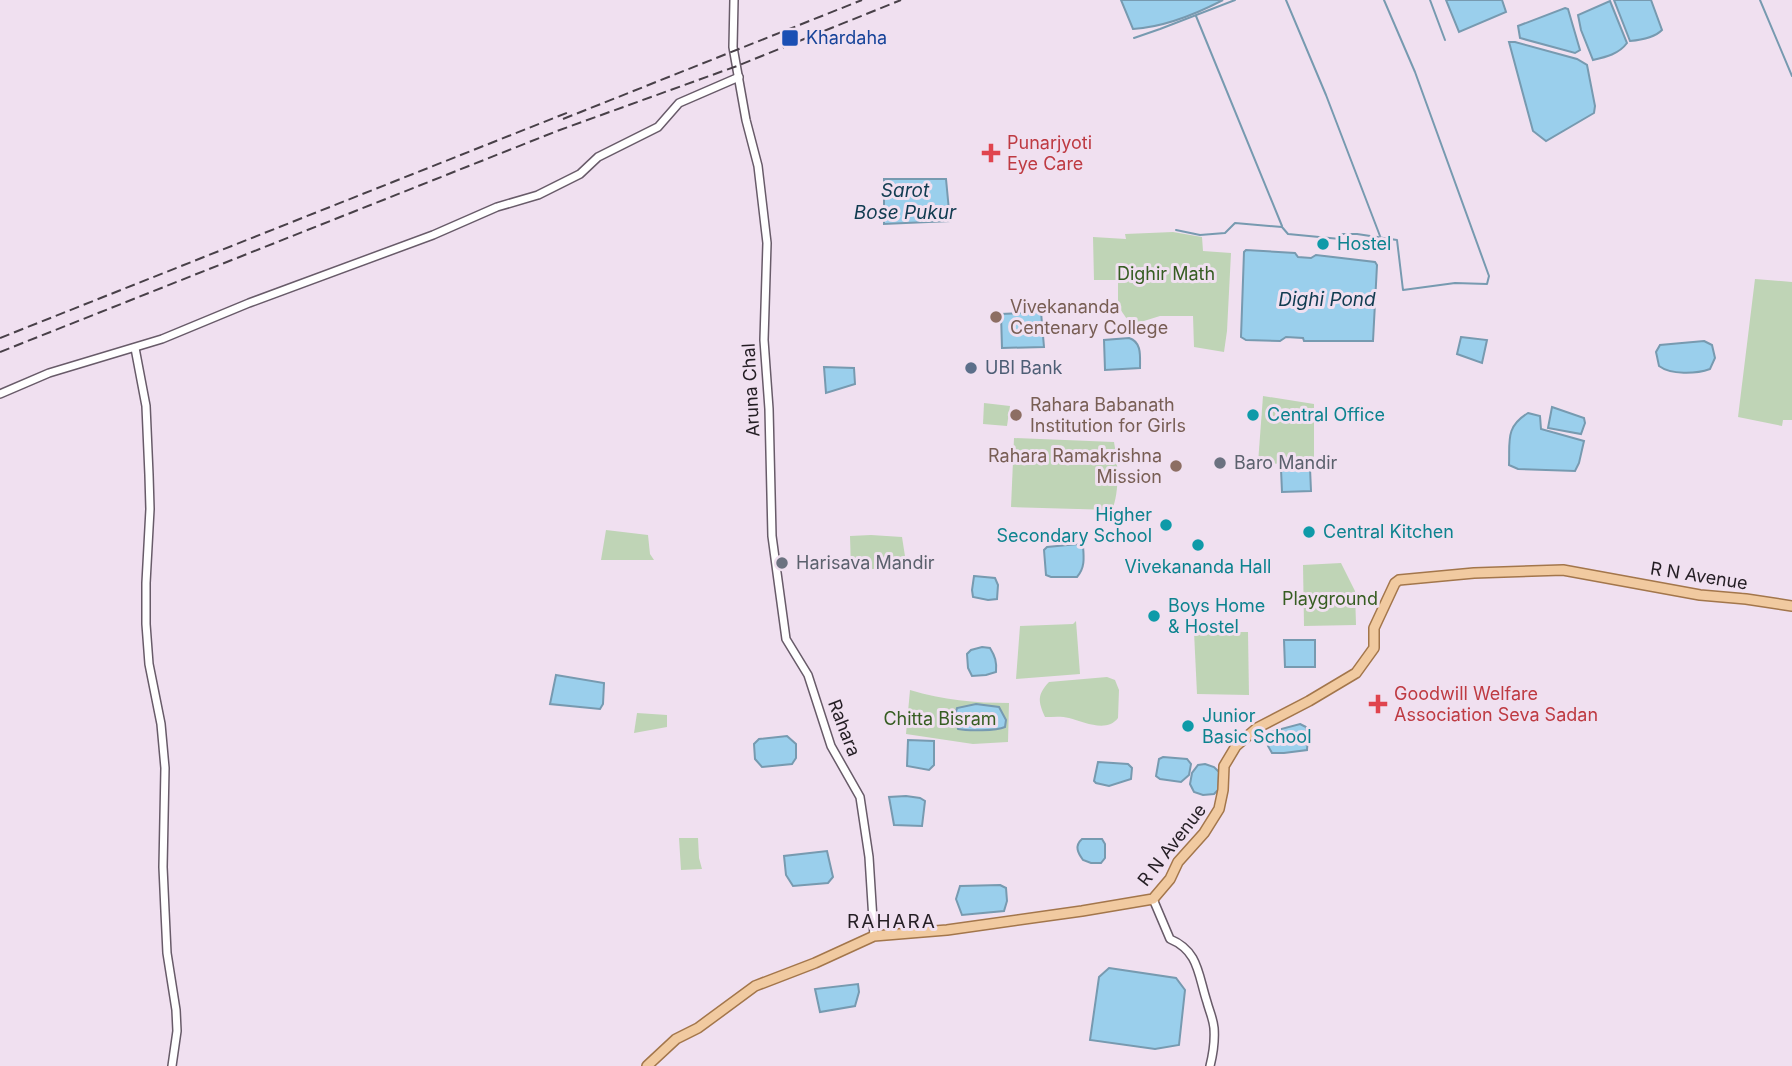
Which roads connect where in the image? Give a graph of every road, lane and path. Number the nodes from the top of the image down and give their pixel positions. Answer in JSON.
{"nodes":[{"id":1,"x":734,"y":0,"type":"edge"},
{"id":2,"x":739,"y":77,"type":"junction"},
{"id":3,"x":135,"y":348,"type":"junction"},
{"id":4,"x":0,"y":394,"type":"edge"},
{"id":5,"x":772,"y":536,"type":"joint"},
{"id":6,"x":1792,"y":606,"type":"edge"},
{"id":7,"x":1153,"y":900,"type":"junction"},
{"id":8,"x":874,"y":936,"type":"junction"},
{"id":9,"x":172,"y":1066,"type":"edge"},
{"id":10,"x":647,"y":1066,"type":"edge"},
{"id":11,"x":1210,"y":1066,"type":"edge"}],
"edges":[{"from":1,"to":2,"type":"street","name":"Aruna Chal"},
{"from":2,"to":3,"type":"street"},
{"from":2,"to":5,"type":"street","name":"Aruna Chal"},
{"from":3,"to":4,"type":"street"},
{"from":3,"to":9,"type":"street"},
{"from":5,"to":8,"type":"street","name":"Rahara"},
{"from":6,"to":7,"type":"main road","name":"R N Avenue"},
{"from":7,"to":8,"type":"main road","name":"R N Avenue"},
{"from":7,"to":11,"type":"street"},
{"from":8,"to":10,"type":"main road","name":"R N Avenue"}]}
